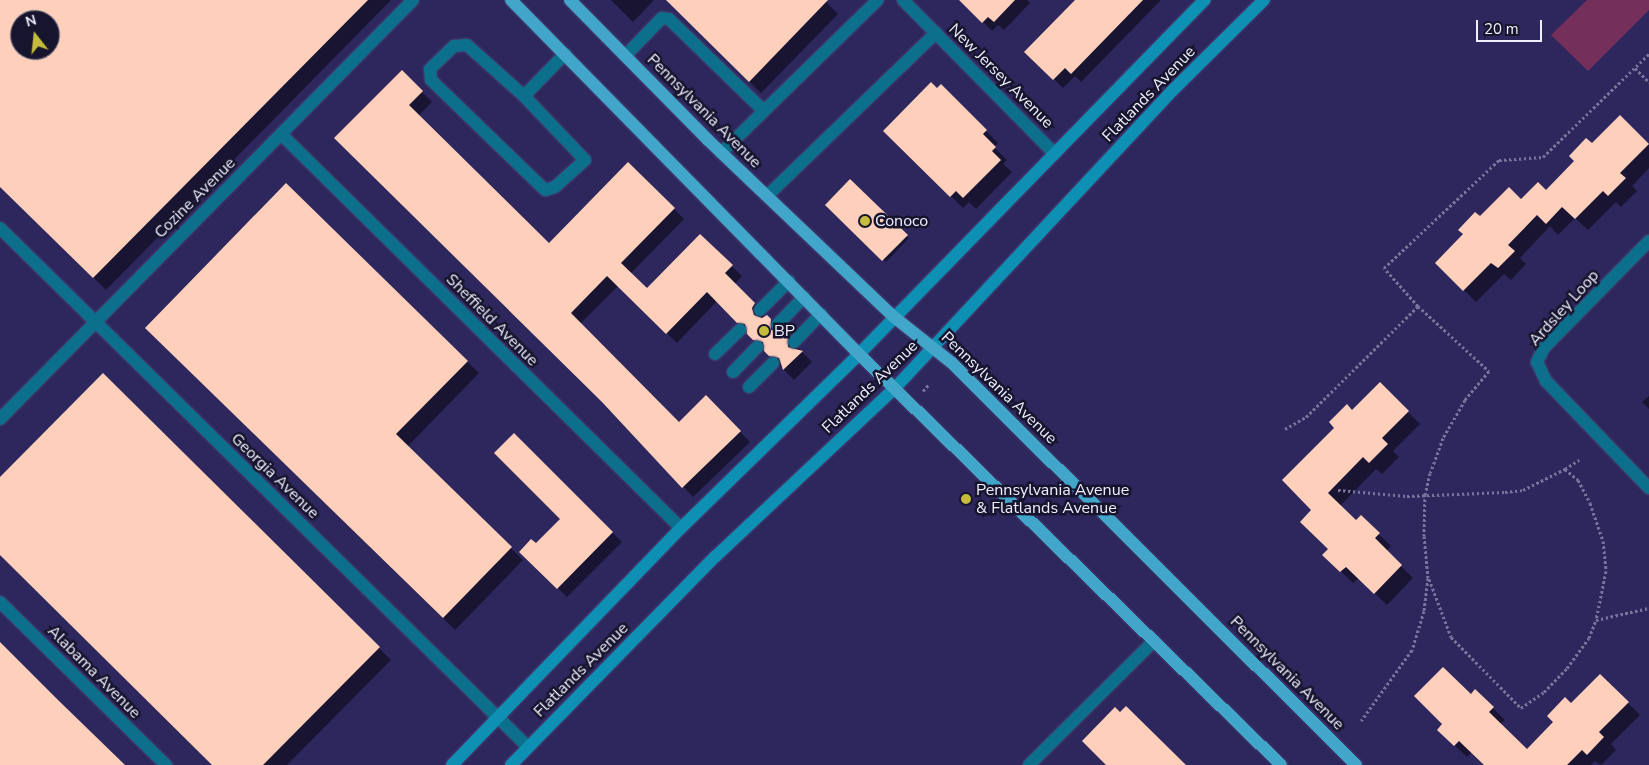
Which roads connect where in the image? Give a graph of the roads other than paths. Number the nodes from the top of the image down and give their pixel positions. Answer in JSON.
{"nodes":[{"id":1,"x":413,"y":0,"type":"edge"},
{"id":2,"x":511,"y":0,"type":"edge"},
{"id":3,"x":570,"y":0,"type":"edge"},
{"id":4,"x":878,"y":0,"type":"edge"},
{"id":5,"x":903,"y":0,"type":"edge"},
{"id":6,"x":1205,"y":0,"type":"edge"},
{"id":7,"x":1264,"y":0,"type":"edge"},
{"id":8,"x":936,"y":33,"type":"junction"},
{"id":9,"x":565,"y":54,"type":"junction"},
{"id":10,"x":625,"y":56,"type":"junction"},
{"id":11,"x":524,"y":96,"type":"junction"},
{"id":12,"x":764,"y":111,"type":"junction"},
{"id":13,"x":281,"y":134,"type":"junction"},
{"id":14,"x":721,"y":153,"type":"junction"},
{"id":15,"x":1055,"y":154,"type":"junction"},
{"id":16,"x":767,"y":196,"type":"junction"},
{"id":17,"x":0,"y":228,"type":"edge"},
{"id":18,"x":1649,"y":241,"type":"edge"},
{"id":19,"x":789,"y":281,"type":"junction"},
{"id":20,"x":804,"y":297,"type":"junction"},
{"id":21,"x":760,"y":310,"type":"dead end"},
{"id":22,"x":821,"y":314,"type":"junction"},
{"id":23,"x":894,"y":317,"type":"junction"},
{"id":24,"x":96,"y":322,"type":"junction"},
{"id":25,"x":777,"y":326,"type":"dead end"},
{"id":26,"x":740,"y":330,"type":"dead end"},
{"id":27,"x":794,"y":342,"type":"dead end"},
{"id":28,"x":757,"y":347,"type":"dead end"},
{"id":29,"x":934,"y":347,"type":"junction"},
{"id":30,"x":715,"y":354,"type":"dead end"},
{"id":31,"x":859,"y":354,"type":"junction"},
{"id":32,"x":773,"y":363,"type":"dead end"},
{"id":33,"x":733,"y":372,"type":"dead end"},
{"id":34,"x":749,"y":388,"type":"dead end"},
{"id":35,"x":895,"y":388,"type":"junction"},
{"id":36,"x":0,"y":419,"type":"edge"},
{"id":37,"x":1649,"y":488,"type":"edge"},
{"id":38,"x":681,"y":528,"type":"junction"},
{"id":39,"x":0,"y":602,"type":"edge"},
{"id":40,"x":1154,"y":641,"type":"junction"},
{"id":41,"x":498,"y":717,"type":"junction"},
{"id":42,"x":528,"y":747,"type":"junction"},
{"id":43,"x":166,"y":765,"type":"edge"},
{"id":44,"x":452,"y":765,"type":"edge"},
{"id":45,"x":511,"y":765,"type":"edge"},
{"id":46,"x":1029,"y":765,"type":"edge"},
{"id":47,"x":1281,"y":765,"type":"edge"},
{"id":48,"x":1356,"y":765,"type":"edge"}],
"edges":[{"from":1,"to":13,"type":"street","name":"Cozine Avenue"},
{"from":2,"to":9,"type":"main road"},
{"from":3,"to":10,"type":"main road","name":"Pennsylvania Avenue"},
{"from":4,"to":12,"type":"street"},
{"from":5,"to":8,"type":"street","name":"New Jersey Avenue"},
{"from":6,"to":15,"type":"main road","name":"Flatlands Avenue"},
{"from":7,"to":29,"type":"main road","name":"Flatlands Avenue"},
{"from":8,"to":15,"type":"street","name":"New Jersey Avenue"},
{"from":8,"to":16,"type":"street"},
{"from":9,"to":11,"type":"street"},
{"from":9,"to":19,"type":"main road"},
{"from":10,"to":12,"type":"street"},
{"from":10,"to":14,"type":"main road","name":"Pennsylvania Avenue"},
{"from":11,"to":11,"type":"street"},
{"from":12,"to":14,"type":"street"},
{"from":13,"to":24,"type":"street","name":"Cozine Avenue"},
{"from":13,"to":38,"type":"street","name":"Sheffield Avenue"},
{"from":14,"to":16,"type":"main road","name":"Pennsylvania Avenue"},
{"from":15,"to":23,"type":"main road","name":"Flatlands Avenue"},
{"from":16,"to":23,"type":"main road","name":"Pennsylvania Avenue"},
{"from":17,"to":24,"type":"street","name":"Georgia Avenue"},
{"from":18,"to":37,"type":"street","name":"Ardsley Loop"},
{"from":19,"to":20,"type":"main road"},
{"from":19,"to":21,"type":"street"},
{"from":20,"to":22,"type":"main road"},
{"from":20,"to":25,"type":"street"},
{"from":22,"to":27,"type":"street"},
{"from":22,"to":31,"type":"main road"},
{"from":23,"to":29,"type":"main road","name":"Pennsylvania Avenue"},
{"from":23,"to":31,"type":"main road","name":"Flatlands Avenue"},
{"from":24,"to":36,"type":"street","name":"Cozine Avenue"},
{"from":24,"to":41,"type":"street","name":"Georgia Avenue"},
{"from":26,"to":30,"type":"street"},
{"from":28,"to":33,"type":"street"},
{"from":29,"to":35,"type":"main road","name":"Flatlands Avenue"},
{"from":29,"to":48,"type":"main road","name":"Pennsylvania Avenue"},
{"from":31,"to":35,"type":"main road"},
{"from":31,"to":38,"type":"main road","name":"Flatlands Avenue"},
{"from":32,"to":34,"type":"street"},
{"from":35,"to":40,"type":"main road"},
{"from":35,"to":42,"type":"main road","name":"Flatlands Avenue"},
{"from":38,"to":41,"type":"main road","name":"Flatlands Avenue"},
{"from":39,"to":43,"type":"street","name":"Alabama Avenue"},
{"from":40,"to":46,"type":"street"},
{"from":40,"to":47,"type":"main road"},
{"from":41,"to":42,"type":"street","name":"Georgia Avenue"},
{"from":41,"to":44,"type":"main road","name":"Flatlands Avenue"},
{"from":42,"to":45,"type":"main road","name":"Flatlands Avenue"}]}
